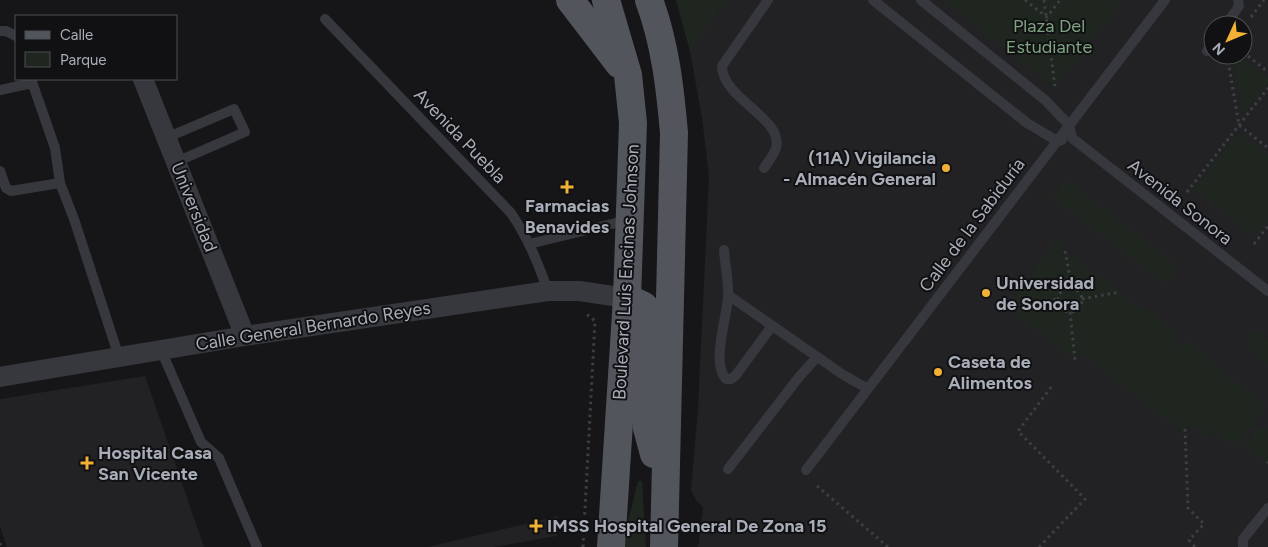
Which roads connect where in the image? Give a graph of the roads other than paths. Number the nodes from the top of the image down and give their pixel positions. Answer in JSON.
{"nodes":[{"id":1,"x":570,"y":0,"type":"edge"},
{"id":2,"x":649,"y":0,"type":"edge"},
{"id":3,"x":768,"y":0,"type":"edge"},
{"id":4,"x":873,"y":0,"type":"edge"},
{"id":5,"x":921,"y":0,"type":"edge"},
{"id":6,"x":1165,"y":0,"type":"edge"},
{"id":7,"x":1238,"y":0,"type":"edge"},
{"id":8,"x":606,"y":1,"type":"edge"},
{"id":9,"x":1233,"y":15,"type":"edge"},
{"id":10,"x":325,"y":19,"type":"dead end"},
{"id":11,"x":0,"y":31,"type":"edge"},
{"id":12,"x":15,"y":35,"type":"edge"},
{"id":13,"x":628,"y":75,"type":"junction"},
{"id":14,"x":143,"y":80,"type":"edge"},
{"id":15,"x":32,"y":81,"type":"edge"},
{"id":16,"x":0,"y":90,"type":"edge"},
{"id":17,"x":1069,"y":125,"type":"junction"},
{"id":18,"x":166,"y":138,"type":"junction"},
{"id":19,"x":1072,"y":138,"type":"junction"},
{"id":20,"x":1057,"y":141,"type":"junction"},
{"id":21,"x":176,"y":162,"type":"junction"},
{"id":22,"x":764,"y":168,"type":"dead end"},
{"id":23,"x":0,"y":171,"type":"edge"},
{"id":24,"x":60,"y":183,"type":"junction"},
{"id":25,"x":629,"y":220,"type":"junction"},
{"id":26,"x":530,"y":244,"type":"junction"},
{"id":27,"x":724,"y":250,"type":"dead end"},
{"id":28,"x":548,"y":291,"type":"junction"},
{"id":29,"x":1268,"y":291,"type":"edge"},
{"id":30,"x":728,"y":295,"type":"junction"},
{"id":31,"x":627,"y":298,"type":"junction"},
{"id":32,"x":772,"y":326,"type":"junction"},
{"id":33,"x":245,"y":336,"type":"junction"},
{"id":34,"x":161,"y":350,"type":"junction"},
{"id":35,"x":119,"y":357,"type":"junction"},
{"id":36,"x":818,"y":357,"type":"junction"},
{"id":37,"x":0,"y":377,"type":"edge"},
{"id":38,"x":868,"y":389,"type":"junction"},
{"id":39,"x":728,"y":469,"type":"dead end"},
{"id":40,"x":806,"y":470,"type":"dead end"},
{"id":41,"x":664,"y":486,"type":"junction"},
{"id":42,"x":1268,"y":508,"type":"edge"},
{"id":43,"x":662,"y":544,"type":"edge"},
{"id":44,"x":257,"y":547,"type":"edge"},
{"id":45,"x":611,"y":547,"type":"edge"},
{"id":46,"x":1243,"y":547,"type":"edge"}],
"edges":[{"from":1,"to":13,"type":"main road"},
{"from":2,"to":41,"type":"main road"},
{"from":3,"to":22,"type":"lane"},
{"from":4,"to":20,"type":"lane"},
{"from":5,"to":17,"type":"lane"},
{"from":6,"to":17,"type":"lane","name":"Calle de la Sabiduría"},
{"from":7,"to":9,"type":"lane"},
{"from":8,"to":13,"type":"main road","name":"Boulevard Luis Encinas Johnson"},
{"from":10,"to":26,"type":"lane","name":"Avenida Puebla"},
{"from":11,"to":12,"type":"lane"},
{"from":13,"to":25,"type":"main road","name":"Boulevard Luis Encinas Johnson"},
{"from":14,"to":18,"type":"street","name":"Universidad"},
{"from":15,"to":16,"type":"lane"},
{"from":15,"to":24,"type":"lane"},
{"from":17,"to":19,"type":"lane"},
{"from":17,"to":20,"type":"lane","name":"Calle de la Sabiduría"},
{"from":18,"to":21,"type":"street","name":"Universidad"},
{"from":18,"to":21,"type":"lane"},
{"from":19,"to":20,"type":"lane"},
{"from":19,"to":29,"type":"lane","name":"Avenida Sonora"},
{"from":20,"to":38,"type":"lane","name":"Calle de la Sabiduría"},
{"from":21,"to":33,"type":"street","name":"Universidad"},
{"from":23,"to":24,"type":"lane"},
{"from":24,"to":35,"type":"lane"},
{"from":25,"to":26,"type":"lane"},
{"from":25,"to":31,"type":"main road","name":"Boulevard Luis Encinas Johnson"},
{"from":26,"to":28,"type":"lane","name":"Avenida Puebla"},
{"from":27,"to":30,"type":"lane"},
{"from":28,"to":31,"type":"street","name":"Calle General Bernardo Reyes"},
{"from":28,"to":33,"type":"street","name":"Calle General Bernardo Reyes"},
{"from":30,"to":32,"type":"lane"},
{"from":30,"to":32,"type":"lane"},
{"from":31,"to":41,"type":"main road"},
{"from":31,"to":45,"type":"main road","name":"Boulevard Luis Encinas Johnson"},
{"from":32,"to":36,"type":"lane"},
{"from":33,"to":34,"type":"street","name":"Calle General Bernardo Reyes"},
{"from":34,"to":35,"type":"street","name":"Calle General Bernardo Reyes"},
{"from":34,"to":44,"type":"lane"},
{"from":35,"to":37,"type":"street","name":"Calle General Bernardo Reyes"},
{"from":36,"to":38,"type":"lane"},
{"from":36,"to":39,"type":"lane"},
{"from":38,"to":40,"type":"lane","name":"Calle de la Sabiduría"},
{"from":41,"to":43,"type":"main road"},
{"from":42,"to":46,"type":"lane"}]}
